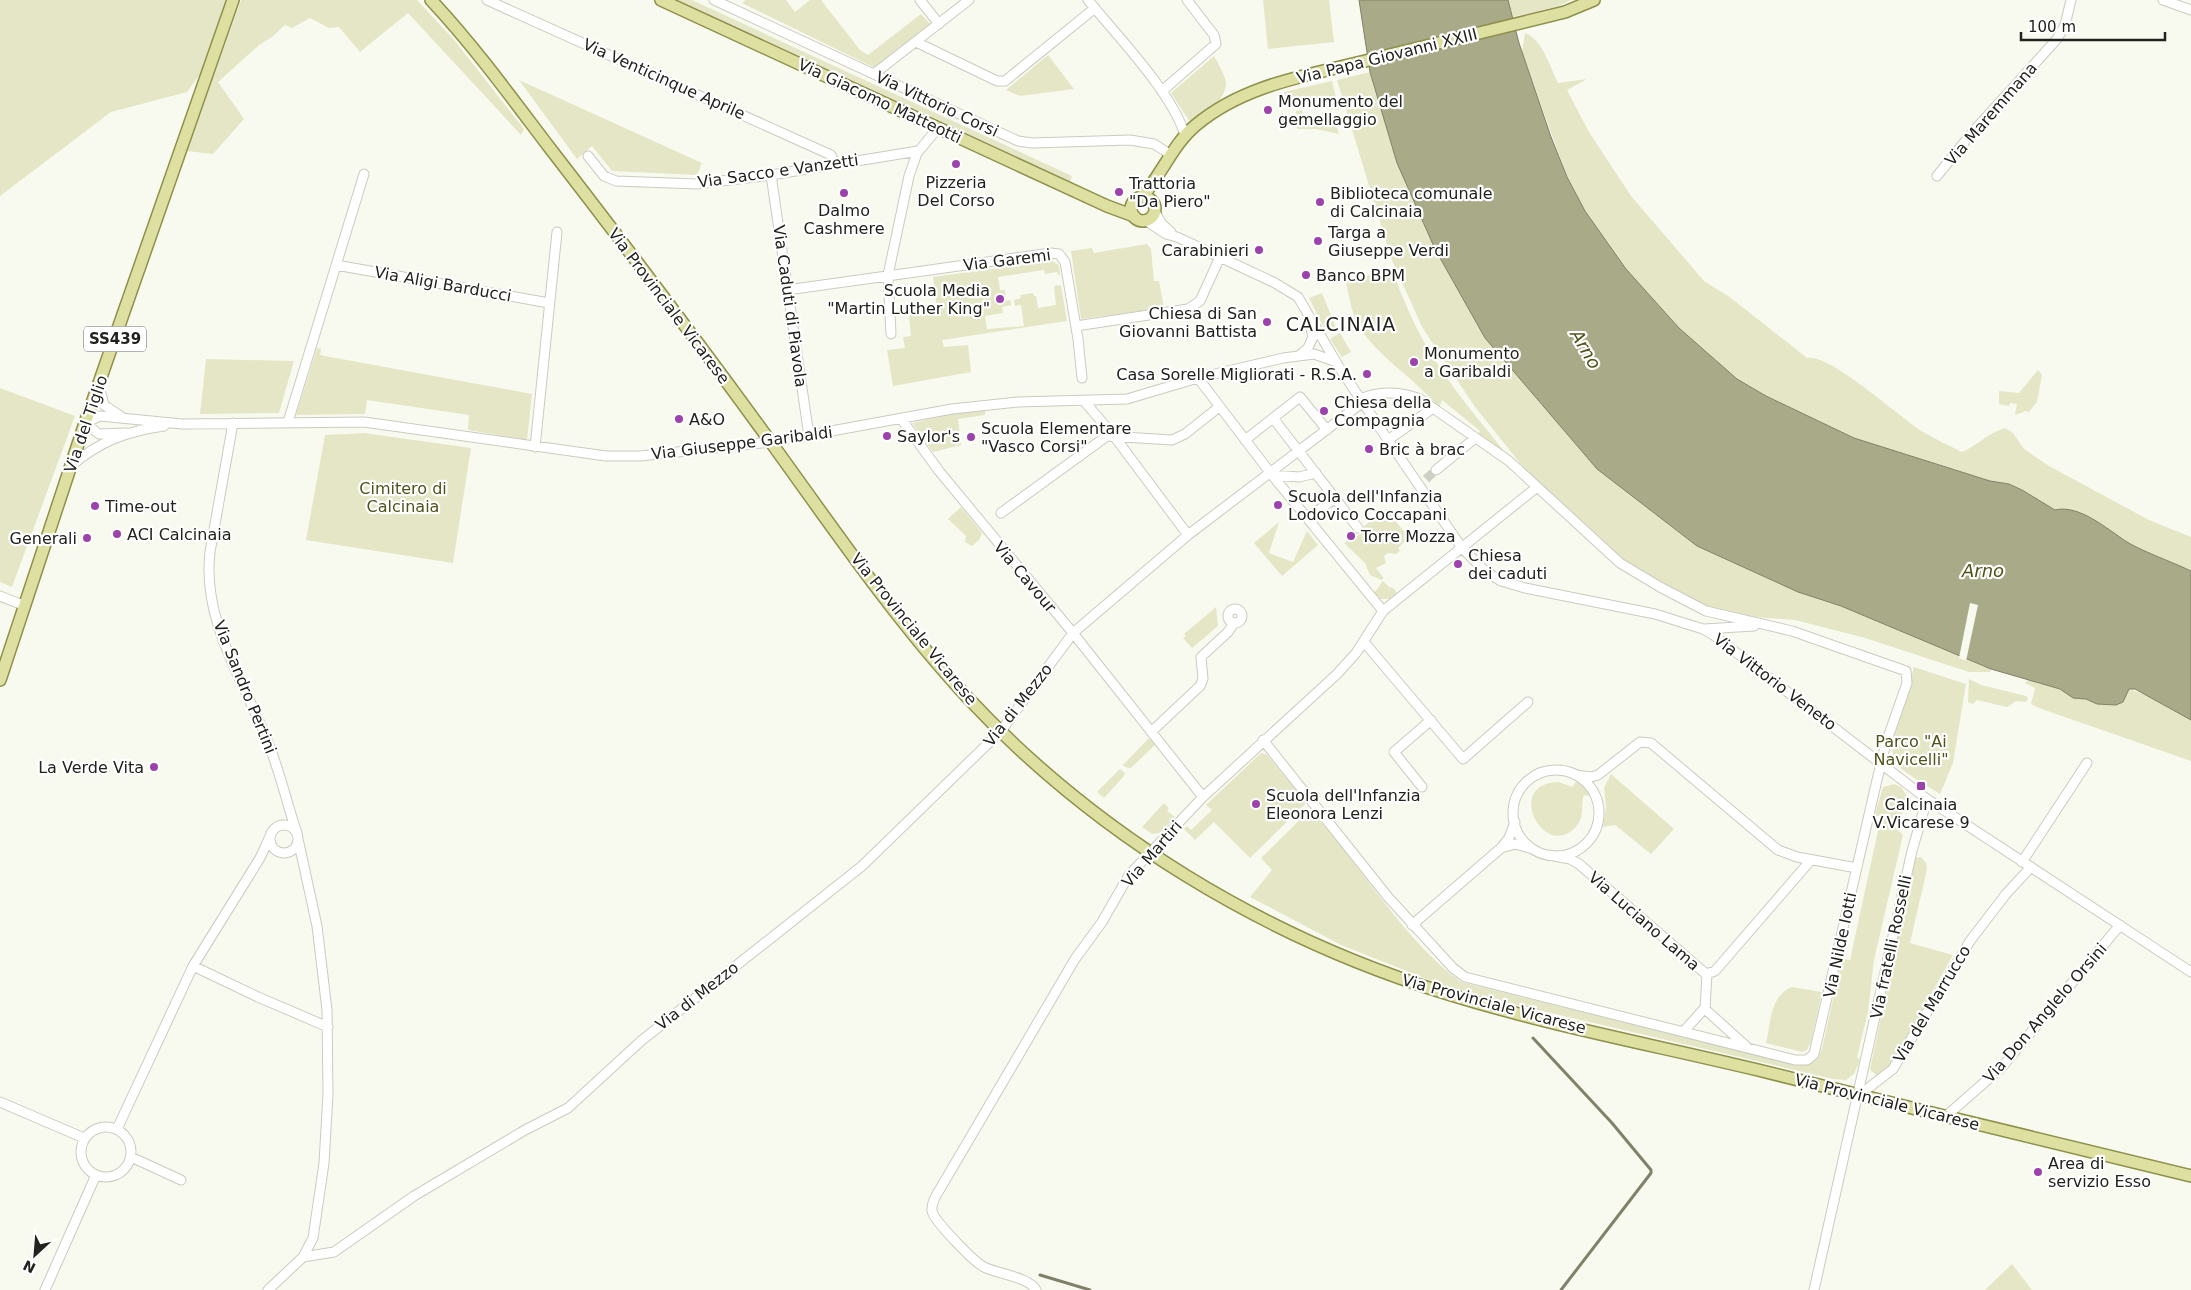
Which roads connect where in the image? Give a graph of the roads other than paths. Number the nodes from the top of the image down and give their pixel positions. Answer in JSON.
{"nodes":[{"id":1,"x":233,"y":0,"type":"edge"},
{"id":2,"x":431,"y":0,"type":"edge"},
{"id":3,"x":487,"y":0,"type":"edge"},
{"id":4,"x":661,"y":0,"type":"edge"},
{"id":5,"x":714,"y":0,"type":"edge"},
{"id":6,"x":920,"y":0,"type":"edge"},
{"id":7,"x":969,"y":0,"type":"edge"},
{"id":8,"x":1088,"y":0,"type":"edge"},
{"id":9,"x":1187,"y":0,"type":"edge"},
{"id":10,"x":1594,"y":0,"type":"edge"},
{"id":11,"x":2071,"y":0,"type":"edge"},
{"id":12,"x":2163,"y":0,"type":"edge"},
{"id":13,"x":1095,"y":8,"type":"junction"},
{"id":14,"x":2191,"y":10,"type":"edge"},
{"id":15,"x":939,"y":24,"type":"junction"},
{"id":16,"x":916,"y":42,"type":"junction"},
{"id":17,"x":874,"y":74,"type":"junction"},
{"id":18,"x":1162,"y":91,"type":"junction"},
{"id":19,"x":938,"y":128,"type":"junction"},
{"id":20,"x":1185,"y":135,"type":"junction"},
{"id":21,"x":918,"y":151,"type":"junction"},
{"id":22,"x":1172,"y":155,"type":"junction"},
{"id":23,"x":588,"y":156,"type":"dead end"},
{"id":24,"x":835,"y":164,"type":"junction"},
{"id":25,"x":1163,"y":170,"type":"junction"},
{"id":26,"x":364,"y":174,"type":"dead end"},
{"id":27,"x":771,"y":175,"type":"junction"},
{"id":28,"x":1937,"y":176,"type":"dead end"},
{"id":29,"x":1099,"y":200,"type":"junction"},
{"id":30,"x":1138,"y":200,"type":"junction"},
{"id":31,"x":1154,"y":207,"type":"junction"},
{"id":32,"x":1139,"y":218,"type":"junction"},
{"id":33,"x":557,"y":232,"type":"dead end"},
{"id":34,"x":1177,"y":237,"type":"junction"},
{"id":35,"x":1220,"y":256,"type":"junction"},
{"id":36,"x":336,"y":265,"type":"junction"},
{"id":37,"x":888,"y":275,"type":"junction"},
{"id":38,"x":787,"y":290,"type":"junction"},
{"id":39,"x":550,"y":303,"type":"junction"},
{"id":40,"x":1304,"y":308,"type":"junction"},
{"id":41,"x":1076,"y":326,"type":"junction"},
{"id":42,"x":890,"y":334,"type":"dead end"},
{"id":43,"x":1297,"y":357,"type":"junction"},
{"id":44,"x":1336,"y":362,"type":"junction"},
{"id":45,"x":1082,"y":378,"type":"dead end"},
{"id":46,"x":1198,"y":378,"type":"junction"},
{"id":47,"x":99,"y":385,"type":"junction"},
{"id":48,"x":1084,"y":401,"type":"junction"},
{"id":49,"x":1362,"y":401,"type":"junction"},
{"id":50,"x":1219,"y":407,"type":"junction"},
{"id":51,"x":1433,"y":408,"type":"junction"},
{"id":52,"x":1273,"y":418,"type":"junction"},
{"id":53,"x":132,"y":420,"type":"junction"},
{"id":54,"x":902,"y":420,"type":"junction"},
{"id":55,"x":288,"y":422,"type":"junction"},
{"id":56,"x":85,"y":423,"type":"junction"},
{"id":57,"x":233,"y":423,"type":"junction"},
{"id":58,"x":182,"y":424,"type":"junction"},
{"id":59,"x":1327,"y":430,"type":"junction"},
{"id":60,"x":126,"y":433,"type":"junction"},
{"id":61,"x":809,"y":436,"type":"junction"},
{"id":62,"x":1114,"y":436,"type":"junction"},
{"id":63,"x":1474,"y":439,"type":"junction"},
{"id":64,"x":1245,"y":440,"type":"junction"},
{"id":65,"x":1388,"y":440,"type":"junction"},
{"id":66,"x":770,"y":442,"type":"junction"},
{"id":67,"x":535,"y":447,"type":"junction"},
{"id":68,"x":1298,"y":450,"type":"junction"},
{"id":69,"x":72,"y":465,"type":"junction"},
{"id":70,"x":1436,"y":470,"type":"tunnel mouth"},
{"id":71,"x":1316,"y":473,"type":"junction"},
{"id":72,"x":1271,"y":474,"type":"junction"},
{"id":73,"x":1537,"y":487,"type":"junction"},
{"id":74,"x":1335,"y":498,"type":"junction"},
{"id":75,"x":1001,"y":513,"type":"dead end"},
{"id":76,"x":1308,"y":518,"type":"junction"},
{"id":77,"x":1358,"y":528,"type":"dead end"},
{"id":78,"x":1188,"y":535,"type":"junction"},
{"id":79,"x":1462,"y":548,"type":"junction"},
{"id":80,"x":0,"y":596,"type":"edge"},
{"id":81,"x":23,"y":605,"type":"junction"},
{"id":82,"x":1383,"y":611,"type":"junction"},
{"id":83,"x":1234,"y":623,"type":"dead end"},
{"id":84,"x":1761,"y":625,"type":"junction"},
{"id":85,"x":1703,"y":629,"type":"junction"},
{"id":86,"x":1072,"y":633,"type":"junction"},
{"id":87,"x":1364,"y":642,"type":"junction"},
{"id":88,"x":0,"y":680,"type":"edge"},
{"id":89,"x":1528,"y":702,"type":"dead end"},
{"id":90,"x":1431,"y":720,"type":"junction"},
{"id":91,"x":1001,"y":731,"type":"junction"},
{"id":92,"x":1151,"y":732,"type":"junction"},
{"id":93,"x":1263,"y":740,"type":"junction"},
{"id":94,"x":2087,"y":763,"type":"dead end"},
{"id":95,"x":1881,"y":765,"type":"junction"},
{"id":96,"x":1576,"y":775,"type":"junction"},
{"id":97,"x":1422,"y":787,"type":"dead end"},
{"id":98,"x":1202,"y":797,"type":"junction"},
{"id":99,"x":1927,"y":799,"type":"junction"},
{"id":100,"x":287,"y":804,"type":"junction"},
{"id":101,"x":1514,"y":821,"type":"junction"},
{"id":102,"x":274,"y":831,"type":"junction"},
{"id":103,"x":297,"y":836,"type":"junction"},
{"id":104,"x":1501,"y":848,"type":"junction"},
{"id":105,"x":1538,"y":851,"type":"junction"},
{"id":106,"x":284,"y":853,"type":"junction"},
{"id":107,"x":1150,"y":854,"type":"junction"},
{"id":108,"x":1549,"y":855,"type":"junction"},
{"id":109,"x":260,"y":858,"type":"junction"},
{"id":110,"x":1811,"y":860,"type":"junction"},
{"id":111,"x":2022,"y":862,"type":"junction"},
{"id":112,"x":303,"y":863,"type":"junction"},
{"id":113,"x":2031,"y":867,"type":"junction"},
{"id":114,"x":1857,"y":868,"type":"junction"},
{"id":115,"x":1412,"y":925,"type":"junction"},
{"id":116,"x":2120,"y":925,"type":"junction"},
{"id":117,"x":192,"y":966,"type":"junction"},
{"id":118,"x":2191,"y":972,"type":"edge"},
{"id":119,"x":1707,"y":974,"type":"junction"},
{"id":120,"x":1705,"y":1009,"type":"junction"},
{"id":121,"x":328,"y":1027,"type":"junction"},
{"id":122,"x":1684,"y":1031,"type":"junction"},
{"id":123,"x":1747,"y":1048,"type":"junction"},
{"id":124,"x":1858,"y":1096,"type":"junction"},
{"id":125,"x":0,"y":1102,"type":"edge"},
{"id":126,"x":1945,"y":1117,"type":"junction"},
{"id":127,"x":116,"y":1129,"type":"junction"},
{"id":128,"x":84,"y":1138,"type":"junction"},
{"id":129,"x":131,"y":1157,"type":"junction"},
{"id":130,"x":96,"y":1175,"type":"junction"},
{"id":131,"x":2191,"y":1176,"type":"edge"},
{"id":132,"x":181,"y":1180,"type":"dead end"},
{"id":133,"x":303,"y":1258,"type":"junction"},
{"id":134,"x":45,"y":1290,"type":"edge"},
{"id":135,"x":268,"y":1290,"type":"edge"},
{"id":136,"x":1036,"y":1290,"type":"edge"},
{"id":137,"x":1814,"y":1290,"type":"edge"}],
"edges":[{"from":1,"to":47,"type":"main road","name":"Via del Tiglio","number":"SS439"},
{"from":2,"to":66,"type":"main road","name":"Via Provinciale Vicarese"},
{"from":3,"to":24,"type":"street","name":"Via Venticinque Aprile"},
{"from":4,"to":19,"type":"main road","name":"Via Giacomo Matteotti"},
{"from":5,"to":17,"type":"street","name":"Via Vittorio Corsi"},
{"from":6,"to":15,"type":"street"},
{"from":7,"to":15,"type":"street"},
{"from":8,"to":13,"type":"street"},
{"from":9,"to":18,"type":"street"},
{"from":10,"to":20,"type":"main road","name":"Via Papa Giovanni XXIII"},
{"from":11,"to":28,"type":"street","name":"Via Maremmana"},
{"from":12,"to":14,"type":"street"},
{"from":13,"to":16,"type":"street"},
{"from":13,"to":18,"type":"street"},
{"from":15,"to":16,"type":"street"},
{"from":16,"to":17,"type":"street"},
{"from":17,"to":22,"type":"street","name":"Via Vittorio Corsi"},
{"from":18,"to":20,"type":"street"},
{"from":19,"to":21,"type":"street"},
{"from":19,"to":29,"type":"main road","name":"Via Giacomo Matteotti"},
{"from":20,"to":22,"type":"main road","name":"Via Papa Giovanni XXIII"},
{"from":21,"to":24,"type":"street","name":"Via Sacco e Vanzetti"},
{"from":21,"to":37,"type":"street"},
{"from":22,"to":25,"type":"main road","name":"Via Papa Giovanni XXIII"},
{"from":23,"to":27,"type":"street","name":"Via Sacco e Vanzetti"},
{"from":24,"to":27,"type":"street","name":"Via Sacco e Vanzetti"},
{"from":25,"to":30,"type":"main road"},
{"from":25,"to":31,"type":"main road"},
{"from":26,"to":36,"type":"street"},
{"from":27,"to":38,"type":"street","name":"Via Caduti di Piavola"},
{"from":29,"to":30,"type":"main road"},
{"from":29,"to":32,"type":"main road"},
{"from":30,"to":31,"type":"main road"},
{"from":30,"to":32,"type":"main road"},
{"from":31,"to":32,"type":"main road"},
{"from":31,"to":34,"type":"street"},
{"from":32,"to":34,"type":"street"},
{"from":33,"to":39,"type":"street"},
{"from":34,"to":35,"type":"street"},
{"from":35,"to":40,"type":"street"},
{"from":35,"to":41,"type":"street"},
{"from":36,"to":39,"type":"street","name":"Via Aligi Barducci"},
{"from":36,"to":55,"type":"street"},
{"from":37,"to":38,"type":"street"},
{"from":37,"to":41,"type":"street","name":"Via Garemi"},
{"from":37,"to":42,"type":"street"},
{"from":38,"to":61,"type":"street","name":"Via Caduti di Piavola"},
{"from":39,"to":67,"type":"street"},
{"from":40,"to":43,"type":"street"},
{"from":40,"to":44,"type":"street","name":"Via Vittorio Veneto"},
{"from":41,"to":45,"type":"street","name":"Via Garemi"},
{"from":43,"to":44,"type":"street","name":"Via Giuseppe Garibaldi"},
{"from":43,"to":46,"type":"street","name":"Via Giuseppe Garibaldi"},
{"from":44,"to":49,"type":"street","name":"Via Vittorio Veneto"},
{"from":46,"to":48,"type":"street","name":"Via Giuseppe Garibaldi"},
{"from":46,"to":50,"type":"street"},
{"from":47,"to":53,"type":"street"},
{"from":47,"to":56,"type":"main road","name":"Via del Tiglio","number":"SS439"},
{"from":48,"to":54,"type":"street","name":"Via Giuseppe Garibaldi"},
{"from":48,"to":62,"type":"street"},
{"from":49,"to":51,"type":"street"},
{"from":49,"to":59,"type":"street","name":"Via di Mezzo"},
{"from":49,"to":65,"type":"street","name":"Via Vittorio Veneto"},
{"from":50,"to":62,"type":"street"},
{"from":50,"to":64,"type":"street"},
{"from":51,"to":63,"type":"street"},
{"from":51,"to":65,"type":"street"},
{"from":52,"to":59,"type":"street"},
{"from":52,"to":64,"type":"street"},
{"from":52,"to":68,"type":"street"},
{"from":53,"to":56,"type":"street"},
{"from":53,"to":58,"type":"street"},
{"from":54,"to":61,"type":"street","name":"Via Giuseppe Garibaldi"},
{"from":54,"to":86,"type":"street","name":"Via Cavour"},
{"from":55,"to":57,"type":"street","name":"Via Giuseppe Garibaldi"},
{"from":55,"to":67,"type":"street","name":"Via Giuseppe Garibaldi"},
{"from":56,"to":60,"type":"street"},
{"from":56,"to":69,"type":"main road","name":"Via del Tiglio","number":"SS439"},
{"from":57,"to":58,"type":"street","name":"Via Giuseppe Garibaldi"},
{"from":57,"to":100,"type":"street","name":"Via Sandro Pertini"},
{"from":58,"to":60,"type":"street"},
{"from":59,"to":68,"type":"street","name":"Via di Mezzo"},
{"from":60,"to":69,"type":"street"},
{"from":61,"to":66,"type":"street","name":"Via Giuseppe Garibaldi"},
{"from":62,"to":75,"type":"street"},
{"from":62,"to":78,"type":"street"},
{"from":63,"to":70,"type":"street"},
{"from":63,"to":73,"type":"street"},
{"from":64,"to":72,"type":"street"},
{"from":65,"to":79,"type":"street","name":"Via Vittorio Veneto"},
{"from":66,"to":67,"type":"street","name":"Via Giuseppe Garibaldi"},
{"from":66,"to":91,"type":"main road","name":"Via Provinciale Vicarese"},
{"from":68,"to":71,"type":"street"},
{"from":68,"to":72,"type":"street","name":"Via di Mezzo"},
{"from":69,"to":81,"type":"main road","name":"Via del Tiglio","number":"SS439"},
{"from":71,"to":72,"type":"street"},
{"from":71,"to":74,"type":"street"},
{"from":72,"to":76,"type":"street"},
{"from":72,"to":78,"type":"street","name":"Via di Mezzo"},
{"from":73,"to":79,"type":"street","name":"Via Martiri"},
{"from":73,"to":84,"type":"street"},
{"from":74,"to":76,"type":"street"},
{"from":74,"to":77,"type":"street"},
{"from":76,"to":82,"type":"street"},
{"from":78,"to":86,"type":"street","name":"Via di Mezzo"},
{"from":79,"to":82,"type":"street","name":"Via Martiri"},
{"from":79,"to":85,"type":"street","name":"Via Vittorio Veneto"},
{"from":80,"to":81,"type":"street"},
{"from":81,"to":88,"type":"main road","name":"Via del Tiglio","number":"SS439"},
{"from":82,"to":87,"type":"street","name":"Via Martiri"},
{"from":83,"to":92,"type":"street"},
{"from":84,"to":85,"type":"street"},
{"from":84,"to":95,"type":"street","name":"Via Nilde Iotti"},
{"from":85,"to":95,"type":"street","name":"Via Vittorio Veneto"},
{"from":86,"to":91,"type":"street","name":"Via di Mezzo"},
{"from":86,"to":92,"type":"street","name":"Via Cavour"},
{"from":87,"to":90,"type":"street"},
{"from":87,"to":93,"type":"street","name":"Via Martiri"},
{"from":89,"to":90,"type":"street"},
{"from":90,"to":97,"type":"street"},
{"from":91,"to":107,"type":"main road","name":"Via Provinciale Vicarese"},
{"from":91,"to":133,"type":"street","name":"Via di Mezzo"},
{"from":92,"to":98,"type":"street","name":"Via Cavour"},
{"from":93,"to":98,"type":"street","name":"Via Martiri"},
{"from":93,"to":115,"type":"street","name":"Via Nilde Iotti"},
{"from":94,"to":111,"type":"street"},
{"from":95,"to":99,"type":"street"},
{"from":95,"to":114,"type":"street","name":"Via Nilde Iotti"},
{"from":96,"to":101,"type":"street"},
{"from":96,"to":108,"type":"street"},
{"from":96,"to":110,"type":"street"},
{"from":98,"to":107,"type":"street","name":"Via Martiri"},
{"from":99,"to":111,"type":"street"},
{"from":99,"to":124,"type":"street","name":"Via fratelli Rosselli"},
{"from":100,"to":102,"type":"street"},
{"from":100,"to":103,"type":"street","name":"Via Sandro Pertini"},
{"from":101,"to":104,"type":"street"},
{"from":101,"to":105,"type":"street"},
{"from":102,"to":103,"type":"street"},
{"from":102,"to":106,"type":"street"},
{"from":102,"to":109,"type":"street"},
{"from":103,"to":106,"type":"street"},
{"from":103,"to":112,"type":"street","name":"Via Sandro Pertini"},
{"from":104,"to":105,"type":"street"},
{"from":104,"to":115,"type":"street"},
{"from":105,"to":108,"type":"street"},
{"from":106,"to":109,"type":"street"},
{"from":106,"to":112,"type":"street"},
{"from":107,"to":124,"type":"main road","name":"Via Provinciale Vicarese"},
{"from":107,"to":136,"type":"street","name":"Via Martiri"},
{"from":108,"to":119,"type":"street","name":"Via Luciano Lama"},
{"from":109,"to":117,"type":"street"},
{"from":110,"to":114,"type":"street"},
{"from":110,"to":119,"type":"street","name":"Via Luciano Lama"},
{"from":111,"to":113,"type":"street"},
{"from":112,"to":121,"type":"street","name":"Via Sandro Pertini"},
{"from":113,"to":116,"type":"street"},
{"from":113,"to":124,"type":"street","name":"Via del Marrucco"},
{"from":114,"to":123,"type":"street","name":"Via Nilde Iotti"},
{"from":115,"to":122,"type":"street","name":"Via Nilde Iotti"},
{"from":116,"to":118,"type":"street"},
{"from":116,"to":126,"type":"street","name":"Via Don Anglelo Orsini"},
{"from":117,"to":121,"type":"street"},
{"from":117,"to":127,"type":"street"},
{"from":119,"to":120,"type":"street"},
{"from":120,"to":122,"type":"street"},
{"from":120,"to":123,"type":"street","name":"Via Nilde Iotti"},
{"from":121,"to":133,"type":"street","name":"Via Sandro Pertini"},
{"from":122,"to":123,"type":"street","name":"Via Nilde Iotti"},
{"from":124,"to":126,"type":"main road","name":"Via Provinciale Vicarese"},
{"from":124,"to":137,"type":"street"},
{"from":125,"to":128,"type":"street"},
{"from":126,"to":131,"type":"main road","name":"Via Provinciale Vicarese"},
{"from":127,"to":128,"type":"street"},
{"from":127,"to":129,"type":"street"},
{"from":128,"to":130,"type":"street"},
{"from":129,"to":130,"type":"street"},
{"from":129,"to":132,"type":"street"},
{"from":130,"to":134,"type":"street"},
{"from":133,"to":135,"type":"street"}]}
